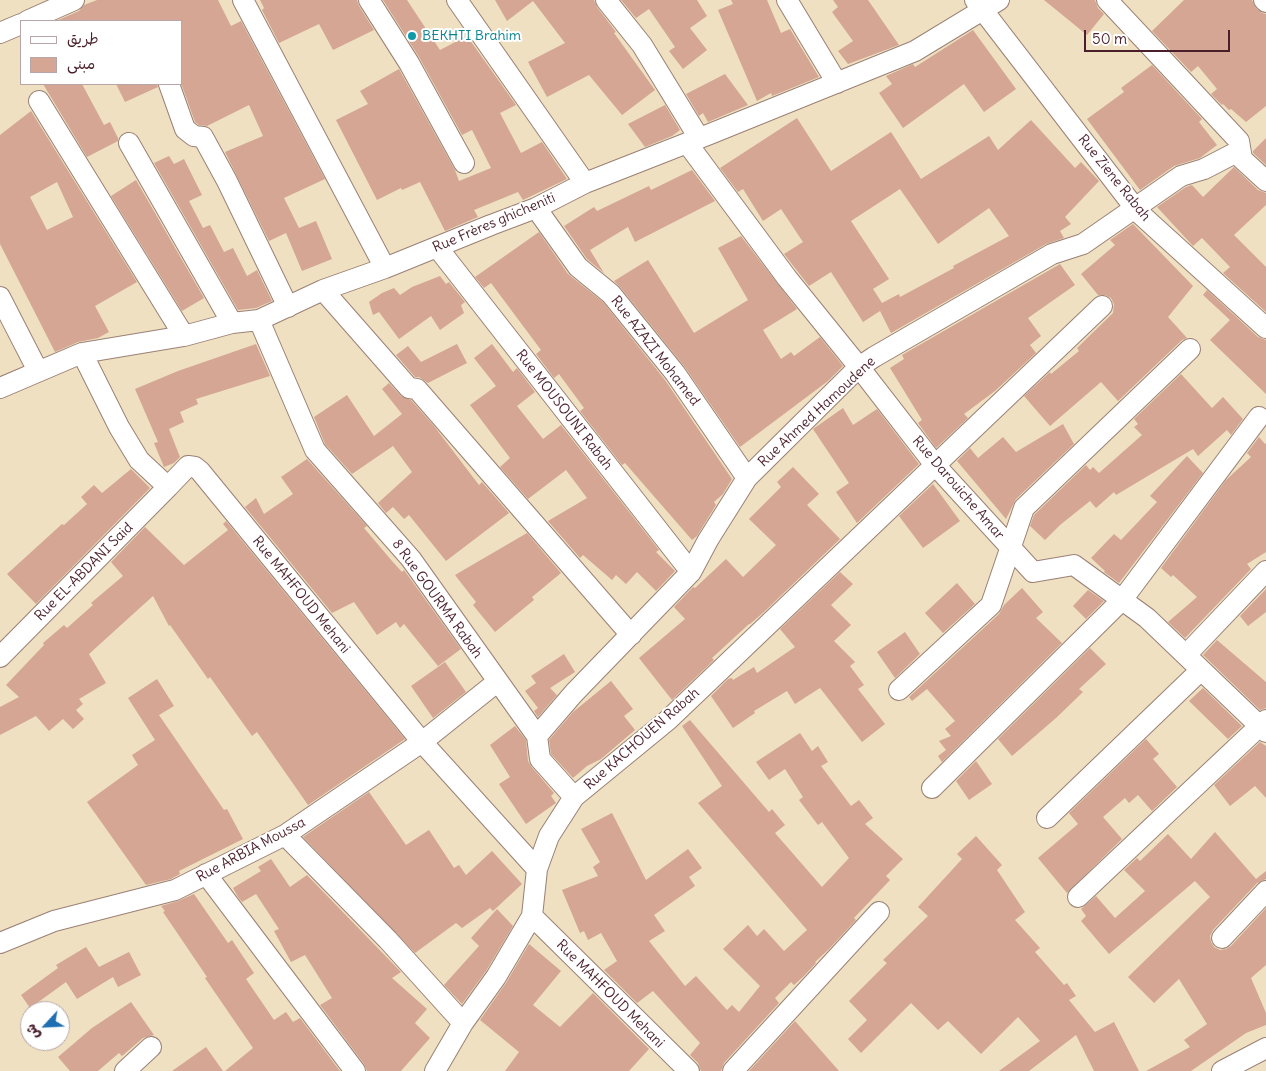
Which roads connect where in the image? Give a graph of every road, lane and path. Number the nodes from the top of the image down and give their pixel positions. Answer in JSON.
{"nodes":[{"id":1,"x":74,"y":0,"type":"edge"},
{"id":2,"x":243,"y":0,"type":"edge"},
{"id":3,"x":369,"y":0,"type":"edge"},
{"id":4,"x":457,"y":0,"type":"edge"},
{"id":5,"x":606,"y":0,"type":"edge"},
{"id":6,"x":787,"y":0,"type":"edge"},
{"id":7,"x":1107,"y":0,"type":"edge"},
{"id":8,"x":985,"y":3,"type":"edge"},
{"id":9,"x":29,"y":20,"type":"edge"},
{"id":10,"x":20,"y":24,"type":"edge"},
{"id":11,"x":0,"y":33,"type":"edge"},
{"id":12,"x":837,"y":83,"type":"junction"},
{"id":13,"x":169,"y":85,"type":"edge"},
{"id":14,"x":39,"y":101,"type":"dead end"},
{"id":15,"x":693,"y":141,"type":"junction"},
{"id":16,"x":129,"y":143,"type":"dead end"},
{"id":17,"x":1234,"y":154,"type":"dead end"},
{"id":18,"x":464,"y":163,"type":"dead end"},
{"id":19,"x":1266,"y":181,"type":"edge"},
{"id":20,"x":585,"y":183,"type":"junction"},
{"id":21,"x":536,"y":208,"type":"junction"},
{"id":22,"x":1135,"y":208,"type":"junction"},
{"id":23,"x":437,"y":247,"type":"junction"},
{"id":24,"x":385,"y":268,"type":"junction"},
{"id":25,"x":323,"y":290,"type":"junction"},
{"id":26,"x":0,"y":297,"type":"edge"},
{"id":27,"x":1102,"y":306,"type":"dead end"},
{"id":28,"x":288,"y":307,"type":"junction"},
{"id":29,"x":260,"y":320,"type":"junction"},
{"id":30,"x":232,"y":323,"type":"junction"},
{"id":31,"x":1266,"y":328,"type":"edge"},
{"id":32,"x":184,"y":336,"type":"junction"},
{"id":33,"x":1190,"y":349,"type":"dead end"},
{"id":34,"x":82,"y":353,"type":"junction"},
{"id":35,"x":859,"y":368,"type":"junction"},
{"id":36,"x":38,"y":371,"type":"junction"},
{"id":37,"x":0,"y":388,"type":"edge"},
{"id":38,"x":1259,"y":417,"type":"dead end"},
{"id":39,"x":934,"y":465,"type":"junction"},
{"id":40,"x":746,"y":478,"type":"junction"},
{"id":41,"x":168,"y":487,"type":"junction"},
{"id":42,"x":1011,"y":548,"type":"junction"},
{"id":43,"x":1266,"y":571,"type":"edge"},
{"id":44,"x":691,"y":572,"type":"junction"},
{"id":45,"x":1122,"y":600,"type":"junction"},
{"id":46,"x":631,"y":635,"type":"junction"},
{"id":47,"x":1186,"y":655,"type":"junction"},
{"id":48,"x":0,"y":657,"type":"edge"},
{"id":49,"x":1201,"y":670,"type":"junction"},
{"id":50,"x":497,"y":682,"type":"junction"},
{"id":51,"x":899,"y":690,"type":"dead end"},
{"id":52,"x":1264,"y":727,"type":"edge"},
{"id":53,"x":537,"y":736,"type":"junction"},
{"id":54,"x":422,"y":742,"type":"junction"},
{"id":55,"x":932,"y":788,"type":"dead end"},
{"id":56,"x":574,"y":797,"type":"junction"},
{"id":57,"x":1047,"y":818,"type":"dead end"},
{"id":58,"x":285,"y":835,"type":"junction"},
{"id":59,"x":537,"y":869,"type":"junction"},
{"id":60,"x":206,"y":874,"type":"junction"},
{"id":61,"x":1266,"y":892,"type":"edge"},
{"id":62,"x":1078,"y":897,"type":"dead end"},
{"id":63,"x":879,"y":912,"type":"dead end"},
{"id":64,"x":532,"y":916,"type":"junction"},
{"id":65,"x":1222,"y":938,"type":"dead end"},
{"id":66,"x":0,"y":943,"type":"edge"},
{"id":67,"x":463,"y":1023,"type":"junction"},
{"id":68,"x":151,"y":1047,"type":"dead end"},
{"id":69,"x":1266,"y":1048,"type":"edge"},
{"id":70,"x":125,"y":1071,"type":"edge"},
{"id":71,"x":355,"y":1071,"type":"edge"},
{"id":72,"x":435,"y":1071,"type":"edge"},
{"id":73,"x":689,"y":1071,"type":"edge"},
{"id":74,"x":732,"y":1071,"type":"edge"},
{"id":75,"x":1222,"y":1071,"type":"edge"}],
"edges":[{"from":1,"to":9,"type":"street"},
{"from":2,"to":24,"type":"street"},
{"from":3,"to":18,"type":"street"},
{"from":4,"to":20,"type":"street"},
{"from":5,"to":15,"type":"street","name":"Rue Darouiche Amar"},
{"from":6,"to":12,"type":"street"},
{"from":7,"to":19,"type":"street"},
{"from":8,"to":12,"type":"street","name":"Rue Frères ghicheniti"},
{"from":8,"to":22,"type":"street","name":"Rue Ziene Rabah"},
{"from":10,"to":11,"type":"street"},
{"from":12,"to":15,"type":"street","name":"Rue Frères ghicheniti"},
{"from":13,"to":28,"type":"street"},
{"from":14,"to":32,"type":"street"},
{"from":15,"to":20,"type":"street","name":"Rue Frères ghicheniti"},
{"from":15,"to":35,"type":"street","name":"Rue Darouiche Amar"},
{"from":16,"to":30,"type":"street"},
{"from":17,"to":22,"type":"street","name":"Rue Ahmed Hamoudene"},
{"from":20,"to":21,"type":"street","name":"Rue Frères ghicheniti"},
{"from":21,"to":23,"type":"street","name":"Rue Frères ghicheniti"},
{"from":21,"to":40,"type":"street","name":"Rue AZAZI Mohamed"},
{"from":22,"to":31,"type":"street","name":"Rue Ziene Rabah"},
{"from":22,"to":35,"type":"street","name":"Rue Ahmed Hamoudene"},
{"from":23,"to":24,"type":"street","name":"Rue Frères ghicheniti"},
{"from":23,"to":44,"type":"street","name":"Rue MOUSOUNI Rabah"},
{"from":24,"to":25,"type":"street","name":"Rue Frères ghicheniti"},
{"from":25,"to":28,"type":"street","name":"Rue Frères ghicheniti"},
{"from":25,"to":46,"type":"street"},
{"from":26,"to":36,"type":"street"},
{"from":27,"to":39,"type":"street","name":"Rue KACHOUEN Rabah"},
{"from":28,"to":29,"type":"street","name":"Rue Frères ghicheniti"},
{"from":29,"to":30,"type":"street","name":"Rue Frères ghicheniti"},
{"from":29,"to":50,"type":"street","name":"8 Rue GOURMA Rabah"},
{"from":30,"to":32,"type":"street","name":"Rue Frères ghicheniti"},
{"from":32,"to":34,"type":"street","name":"Rue Frères ghicheniti"},
{"from":33,"to":42,"type":"street"},
{"from":34,"to":36,"type":"street","name":"Rue Frères ghicheniti"},
{"from":34,"to":41,"type":"street"},
{"from":35,"to":39,"type":"street","name":"Rue Darouiche Amar"},
{"from":35,"to":40,"type":"street","name":"Rue Ahmed Hamoudene"},
{"from":36,"to":37,"type":"street","name":"Rue Frères ghicheniti"},
{"from":38,"to":45,"type":"street"},
{"from":39,"to":42,"type":"street","name":"Rue Darouiche Amar"},
{"from":39,"to":56,"type":"street","name":"Rue KACHOUEN Rabah"},
{"from":40,"to":44,"type":"street","name":"Rue Ahmed Hamoudene"},
{"from":41,"to":48,"type":"street","name":"Rue EL-ABDANI Said"},
{"from":41,"to":54,"type":"street","name":"Rue MAHFOUD Mehani"},
{"from":42,"to":45,"type":"street","name":"Rue Darouiche Amar"},
{"from":42,"to":51,"type":"street"},
{"from":43,"to":47,"type":"street"},
{"from":44,"to":46,"type":"street","name":"Rue Ahmed Hamoudene"},
{"from":45,"to":47,"type":"street","name":"Rue Darouiche Amar"},
{"from":45,"to":55,"type":"street"},
{"from":46,"to":53,"type":"street","name":"Rue Ahmed Hamoudene"},
{"from":47,"to":49,"type":"street","name":"Rue Darouiche Amar"},
{"from":49,"to":52,"type":"street","name":"Rue Darouiche Amar"},
{"from":49,"to":57,"type":"street"},
{"from":50,"to":53,"type":"street","name":"8 Rue GOURMA Rabah"},
{"from":50,"to":54,"type":"street","name":"Rue ARBIA Moussa"},
{"from":52,"to":62,"type":"street"},
{"from":53,"to":56,"type":"street","name":"8 Rue GOURMA Rabah"},
{"from":54,"to":58,"type":"street","name":"Rue ARBIA Moussa"},
{"from":54,"to":59,"type":"street","name":"Rue MAHFOUD Mehani"},
{"from":56,"to":59,"type":"street","name":"Rue KACHOUEN Rabah"},
{"from":58,"to":60,"type":"street","name":"Rue ARBIA Moussa"},
{"from":58,"to":67,"type":"street"},
{"from":59,"to":64,"type":"street","name":"Rue KACHOUEN Rabah"},
{"from":60,"to":66,"type":"street","name":"Rue ARBIA Moussa"},
{"from":60,"to":71,"type":"street"},
{"from":61,"to":65,"type":"street"},
{"from":63,"to":74,"type":"street"},
{"from":64,"to":67,"type":"street","name":"Rue KACHOUEN Rabah"},
{"from":64,"to":73,"type":"street","name":"Rue MAHFOUD Mehani"},
{"from":67,"to":72,"type":"street","name":"Rue KACHOUEN Rabah"},
{"from":68,"to":70,"type":"street"},
{"from":69,"to":75,"type":"street"}]}
